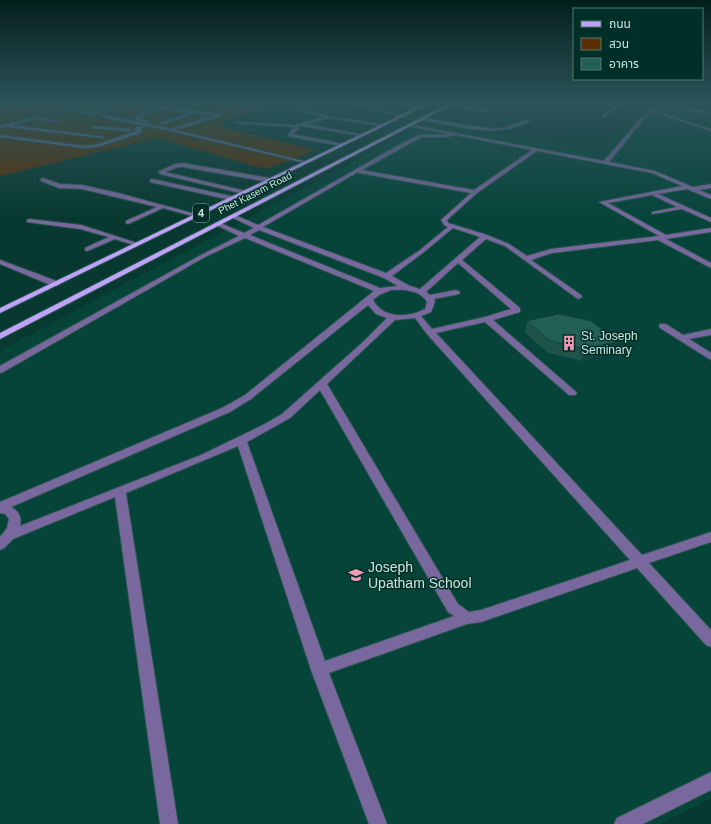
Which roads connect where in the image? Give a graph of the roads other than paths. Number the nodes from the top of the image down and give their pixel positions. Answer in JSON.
{"nodes":[{"id":1,"x":33,"y":140,"type":"edge"},
{"id":2,"x":86,"y":140,"type":"edge"},
{"id":3,"x":113,"y":140,"type":"edge"},
{"id":4,"x":220,"y":140,"type":"edge"},
{"id":5,"x":316,"y":140,"type":"edge"},
{"id":6,"x":351,"y":140,"type":"edge"},
{"id":7,"x":381,"y":140,"type":"edge"},
{"id":8,"x":413,"y":140,"type":"edge"},
{"id":9,"x":488,"y":140,"type":"edge"},
{"id":10,"x":624,"y":140,"type":"edge"},
{"id":11,"x":90,"y":141,"type":"joint"},
{"id":12,"x":341,"y":145,"type":"junction"},
{"id":13,"x":74,"y":146,"type":"junction"},
{"id":14,"x":536,"y":150,"type":"junction"},
{"id":15,"x":306,"y":162,"type":"junction"},
{"id":16,"x":605,"y":163,"type":"junction"},
{"id":17,"x":359,"y":171,"type":"junction"},
{"id":18,"x":238,"y":175,"type":"junction"},
{"id":19,"x":231,"y":178,"type":"dead end"},
{"id":20,"x":42,"y":180,"type":"dead end"},
{"id":21,"x":269,"y":180,"type":"junction"},
{"id":22,"x":152,"y":181,"type":"dead end"},
{"id":23,"x":224,"y":181,"type":"dead end"},
{"id":24,"x":218,"y":185,"type":"junction"},
{"id":25,"x":711,"y":186,"type":"edge"},
{"id":26,"x":690,"y":188,"type":"junction"},
{"id":27,"x":244,"y":192,"type":"junction"},
{"id":28,"x":476,"y":192,"type":"junction"},
{"id":29,"x":652,"y":193,"type":"junction"},
{"id":30,"x":711,"y":197,"type":"edge"},
{"id":31,"x":231,"y":198,"type":"junction"},
{"id":32,"x":163,"y":206,"type":"junction"},
{"id":33,"x":684,"y":207,"type":"junction"},
{"id":34,"x":654,"y":213,"type":"dead end"},
{"id":35,"x":196,"y":216,"type":"junction"},
{"id":36,"x":233,"y":216,"type":"junction"},
{"id":37,"x":29,"y":220,"type":"dead end"},
{"id":38,"x":711,"y":220,"type":"edge"},
{"id":39,"x":128,"y":222,"type":"dead end"},
{"id":40,"x":218,"y":224,"type":"junction"},
{"id":41,"x":258,"y":227,"type":"junction"},
{"id":42,"x":452,"y":227,"type":"junction"},
{"id":43,"x":711,"y":230,"type":"edge"},
{"id":44,"x":244,"y":236,"type":"junction"},
{"id":45,"x":485,"y":236,"type":"junction"},
{"id":46,"x":113,"y":238,"type":"junction"},
{"id":47,"x":662,"y":238,"type":"junction"},
{"id":48,"x":137,"y":244,"type":"junction"},
{"id":49,"x":87,"y":249,"type":"dead end"},
{"id":50,"x":526,"y":259,"type":"junction"},
{"id":51,"x":458,"y":260,"type":"junction"},
{"id":52,"x":0,"y":262,"type":"edge"},
{"id":53,"x":711,"y":266,"type":"edge"},
{"id":54,"x":387,"y":276,"type":"junction"},
{"id":55,"x":56,"y":284,"type":"junction"},
{"id":56,"x":407,"y":288,"type":"junction"},
{"id":57,"x":380,"y":291,"type":"junction"},
{"id":58,"x":421,"y":292,"type":"junction"},
{"id":59,"x":456,"y":292,"type":"dead end"},
{"id":60,"x":578,"y":297,"type":"dead end"},
{"id":61,"x":429,"y":298,"type":"junction"},
{"id":62,"x":369,"y":300,"type":"junction"},
{"id":63,"x":0,"y":311,"type":"edge"},
{"id":64,"x":417,"y":316,"type":"junction"},
{"id":65,"x":393,"y":317,"type":"junction"},
{"id":66,"x":487,"y":319,"type":"junction"},
{"id":67,"x":664,"y":326,"type":"dead end"},
{"id":68,"x":430,"y":332,"type":"junction"},
{"id":69,"x":711,"y":332,"type":"edge"},
{"id":70,"x":0,"y":336,"type":"edge"},
{"id":71,"x":682,"y":338,"type":"junction"},
{"id":72,"x":711,"y":357,"type":"edge"},
{"id":73,"x":0,"y":370,"type":"edge"},
{"id":74,"x":321,"y":383,"type":"junction"},
{"id":75,"x":572,"y":393,"type":"dead end"},
{"id":76,"x":242,"y":441,"type":"junction"},
{"id":77,"x":120,"y":491,"type":"junction"},
{"id":78,"x":0,"y":508,"type":"edge"},
{"id":79,"x":10,"y":535,"type":"junction"},
{"id":80,"x":711,"y":537,"type":"edge"},
{"id":81,"x":0,"y":545,"type":"edge"},
{"id":82,"x":639,"y":563,"type":"junction"},
{"id":83,"x":466,"y":618,"type":"junction"},
{"id":84,"x":711,"y":640,"type":"edge"},
{"id":85,"x":320,"y":670,"type":"junction"},
{"id":86,"x":711,"y":781,"type":"edge"},
{"id":87,"x":169,"y":824,"type":"edge"},
{"id":88,"x":378,"y":824,"type":"edge"},
{"id":89,"x":623,"y":824,"type":"edge"}],
"edges":[{"from":1,"to":13,"type":"street"},
{"from":2,"to":11,"type":"street"},
{"from":3,"to":13,"type":"street"},
{"from":4,"to":15,"type":"street"},
{"from":5,"to":12,"type":"street"},
{"from":6,"to":12,"type":"main road","name":"Phet Kasem Road","number":"4"},
{"from":7,"to":36,"type":"main road","name":"Phet Kasem Road","number":"4"},
{"from":8,"to":17,"type":"street"},
{"from":9,"to":14,"type":"street"},
{"from":10,"to":16,"type":"street"},
{"from":11,"to":13,"type":"street"},
{"from":12,"to":15,"type":"main road","name":"Phet Kasem Road","number":"4"},
{"from":14,"to":16,"type":"street"},
{"from":14,"to":28,"type":"street"},
{"from":15,"to":21,"type":"main road","name":"Phet Kasem Road","number":"4"},
{"from":16,"to":26,"type":"street"},
{"from":17,"to":28,"type":"street"},
{"from":17,"to":41,"type":"street"},
{"from":18,"to":19,"type":"street"},
{"from":18,"to":21,"type":"street"},
{"from":18,"to":24,"type":"street"},
{"from":20,"to":32,"type":"street"},
{"from":21,"to":27,"type":"main road","name":"Phet Kasem Road","number":"4"},
{"from":22,"to":31,"type":"street"},
{"from":23,"to":24,"type":"street"},
{"from":24,"to":27,"type":"street"},
{"from":25,"to":26,"type":"street"},
{"from":26,"to":29,"type":"street"},
{"from":26,"to":30,"type":"street"},
{"from":27,"to":31,"type":"main road","name":"Phet Kasem Road","number":"4"},
{"from":28,"to":42,"type":"street"},
{"from":29,"to":33,"type":"street"},
{"from":29,"to":47,"type":"street"},
{"from":31,"to":35,"type":"main road","name":"Phet Kasem Road","number":"4"},
{"from":32,"to":35,"type":"street"},
{"from":32,"to":39,"type":"street"},
{"from":33,"to":34,"type":"street"},
{"from":33,"to":38,"type":"street"},
{"from":35,"to":48,"type":"main road","name":"Phet Kasem Road","number":"4"},
{"from":36,"to":40,"type":"main road","name":"Phet Kasem Road","number":"4"},
{"from":36,"to":41,"type":"street"},
{"from":37,"to":46,"type":"street"},
{"from":40,"to":44,"type":"street"},
{"from":40,"to":70,"type":"main road","name":"Phet Kasem Road","number":"4"},
{"from":41,"to":44,"type":"street"},
{"from":41,"to":54,"type":"street"},
{"from":42,"to":45,"type":"street"},
{"from":42,"to":54,"type":"street"},
{"from":43,"to":47,"type":"street"},
{"from":44,"to":57,"type":"street"},
{"from":44,"to":73,"type":"street"},
{"from":45,"to":50,"type":"street"},
{"from":45,"to":51,"type":"street"},
{"from":46,"to":48,"type":"street"},
{"from":46,"to":49,"type":"street"},
{"from":47,"to":50,"type":"street"},
{"from":47,"to":53,"type":"street"},
{"from":48,"to":55,"type":"main road","name":"Phet Kasem Road","number":"4"},
{"from":50,"to":60,"type":"street"},
{"from":51,"to":58,"type":"street"},
{"from":51,"to":66,"type":"street"},
{"from":52,"to":55,"type":"street"},
{"from":54,"to":56,"type":"street"},
{"from":55,"to":63,"type":"main road","name":"Phet Kasem Road","number":"4"},
{"from":56,"to":57,"type":"street"},
{"from":56,"to":58,"type":"street"},
{"from":57,"to":62,"type":"street"},
{"from":58,"to":61,"type":"street"},
{"from":59,"to":61,"type":"street"},
{"from":61,"to":64,"type":"street"},
{"from":62,"to":65,"type":"street"},
{"from":62,"to":78,"type":"street"},
{"from":64,"to":65,"type":"street"},
{"from":64,"to":68,"type":"street"},
{"from":65,"to":74,"type":"street"},
{"from":66,"to":68,"type":"street"},
{"from":66,"to":75,"type":"street"},
{"from":67,"to":71,"type":"street"},
{"from":68,"to":82,"type":"street"},
{"from":69,"to":71,"type":"street"},
{"from":71,"to":72,"type":"street"},
{"from":74,"to":76,"type":"street"},
{"from":74,"to":83,"type":"street"},
{"from":76,"to":77,"type":"street"},
{"from":76,"to":85,"type":"street"},
{"from":77,"to":79,"type":"street"},
{"from":77,"to":87,"type":"street"},
{"from":78,"to":79,"type":"street"},
{"from":79,"to":81,"type":"street"},
{"from":80,"to":82,"type":"street"},
{"from":82,"to":83,"type":"street"},
{"from":82,"to":84,"type":"street"},
{"from":83,"to":85,"type":"street"},
{"from":85,"to":88,"type":"street"},
{"from":86,"to":89,"type":"street"}]}
